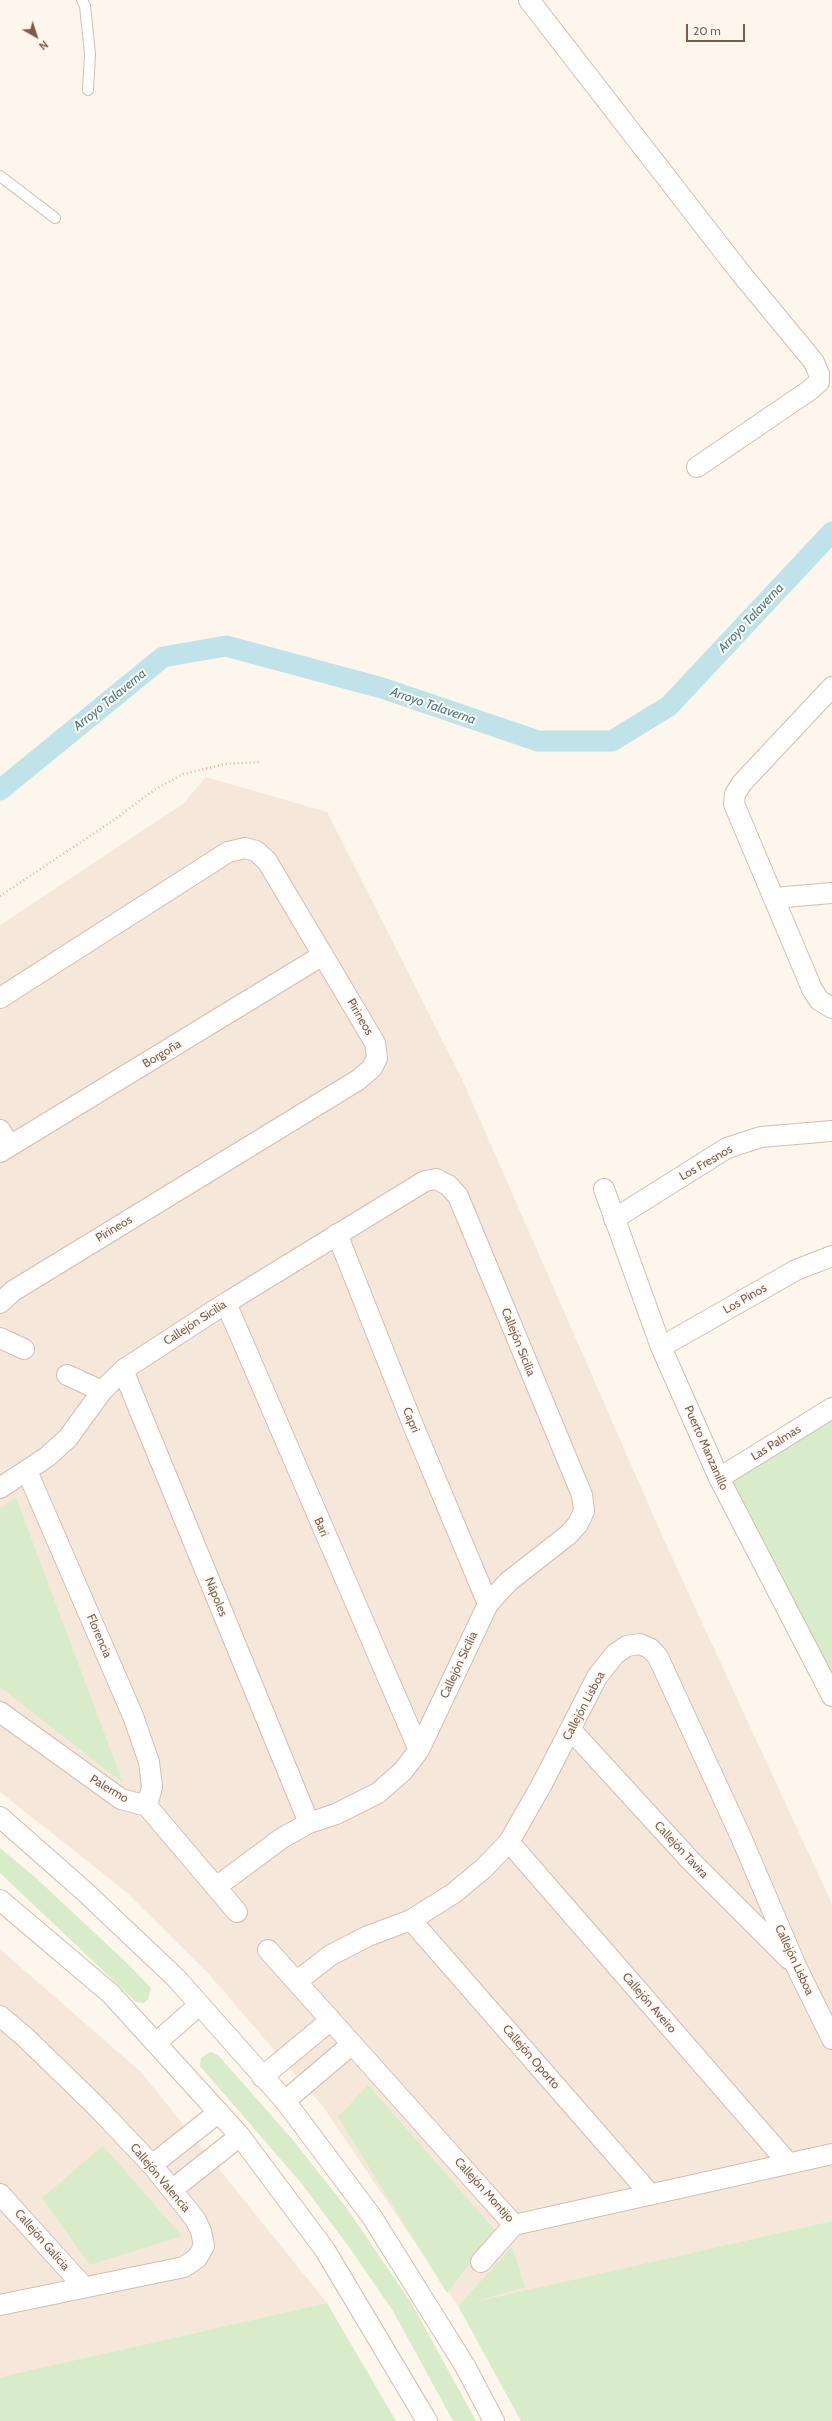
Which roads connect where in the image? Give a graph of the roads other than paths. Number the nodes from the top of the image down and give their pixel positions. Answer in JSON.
{"nodes":[{"id":1,"x":82,"y":0,"type":"edge"},
{"id":2,"x":529,"y":0,"type":"edge"},
{"id":3,"x":88,"y":90,"type":"dead end"},
{"id":4,"x":0,"y":176,"type":"edge"},
{"id":5,"x":55,"y":218,"type":"dead end"},
{"id":6,"x":697,"y":467,"type":"dead end"},
{"id":7,"x":832,"y":687,"type":"edge"},
{"id":8,"x":832,"y":893,"type":"edge"},
{"id":9,"x":774,"y":898,"type":"junction"},
{"id":10,"x":323,"y":955,"type":"junction"},
{"id":11,"x":0,"y":998,"type":"edge"},
{"id":12,"x":832,"y":1008,"type":"edge"},
{"id":13,"x":832,"y":1131,"type":"edge"},
{"id":14,"x":3,"y":1142,"type":"edge"},
{"id":15,"x":604,"y":1189,"type":"dead end"},
{"id":16,"x":614,"y":1219,"type":"junction"},
{"id":17,"x":337,"y":1234,"type":"junction"},
{"id":18,"x":832,"y":1256,"type":"edge"},
{"id":19,"x":0,"y":1303,"type":"edge"},
{"id":20,"x":226,"y":1303,"type":"junction"},
{"id":21,"x":0,"y":1338,"type":"edge"},
{"id":22,"x":661,"y":1347,"type":"junction"},
{"id":23,"x":24,"y":1349,"type":"dead end"},
{"id":24,"x":123,"y":1370,"type":"junction"},
{"id":25,"x":66,"y":1374,"type":"dead end"},
{"id":26,"x":102,"y":1391,"type":"junction"},
{"id":27,"x":832,"y":1408,"type":"edge"},
{"id":28,"x":27,"y":1471,"type":"junction"},
{"id":29,"x":719,"y":1478,"type":"junction"},
{"id":30,"x":0,"y":1488,"type":"edge"},
{"id":31,"x":488,"y":1604,"type":"junction"},
{"id":32,"x":832,"y":1696,"type":"edge"},
{"id":33,"x":0,"y":1712,"type":"edge"},
{"id":34,"x":570,"y":1730,"type":"junction"},
{"id":35,"x":419,"y":1750,"type":"junction"},
{"id":36,"x":147,"y":1806,"type":"junction"},
{"id":37,"x":0,"y":1817,"type":"edge"},
{"id":38,"x":309,"y":1823,"type":"junction"},
{"id":39,"x":509,"y":1842,"type":"junction"},
{"id":40,"x":216,"y":1887,"type":"junction"},
{"id":41,"x":0,"y":1900,"type":"edge"},
{"id":42,"x":237,"y":1912,"type":"dead end"},
{"id":43,"x":411,"y":1920,"type":"junction"},
{"id":44,"x":268,"y":1950,"type":"dead end"},
{"id":45,"x":796,"y":1966,"type":"junction"},
{"id":46,"x":297,"y":1981,"type":"junction"},
{"id":47,"x":199,"y":2005,"type":"junction"},
{"id":48,"x":0,"y":2016,"type":"edge"},
{"id":49,"x":331,"y":2020,"type":"junction"},
{"id":50,"x":832,"y":2039,"type":"edge"},
{"id":51,"x":156,"y":2043,"type":"junction"},
{"id":52,"x":352,"y":2044,"type":"junction"},
{"id":53,"x":262,"y":2077,"type":"junction"},
{"id":54,"x":285,"y":2101,"type":"junction"},
{"id":55,"x":219,"y":2112,"type":"junction"},
{"id":56,"x":240,"y":2136,"type":"junction"},
{"id":57,"x":832,"y":2154,"type":"edge"},
{"id":58,"x":789,"y":2164,"type":"junction"},
{"id":59,"x":152,"y":2165,"type":"junction"},
{"id":60,"x":173,"y":2189,"type":"junction"},
{"id":61,"x":0,"y":2194,"type":"edge"},
{"id":62,"x":650,"y":2194,"type":"junction"},
{"id":63,"x":514,"y":2225,"type":"junction"},
{"id":64,"x":481,"y":2262,"type":"dead end"},
{"id":65,"x":84,"y":2287,"type":"junction"},
{"id":66,"x":0,"y":2305,"type":"edge"},
{"id":67,"x":427,"y":2421,"type":"edge"},
{"id":68,"x":494,"y":2421,"type":"edge"}],
"edges":[{"from":1,"to":3,"type":"lane"},
{"from":2,"to":6,"type":"street"},
{"from":4,"to":5,"type":"lane"},
{"from":7,"to":9,"type":"street"},
{"from":8,"to":9,"type":"street"},
{"from":9,"to":12,"type":"street"},
{"from":10,"to":11,"type":"street","name":"Pirineos"},
{"from":10,"to":14,"type":"street","name":"Borgoña"},
{"from":10,"to":19,"type":"street","name":"Pirineos"},
{"from":13,"to":16,"type":"street","name":"Los Fresnos"},
{"from":15,"to":16,"type":"street","name":"Puerto Manzanillo"},
{"from":16,"to":22,"type":"street","name":"Puerto Manzanillo"},
{"from":17,"to":20,"type":"street","name":"Callejón Sicilia"},
{"from":17,"to":31,"type":"street","name":"Capri"},
{"from":17,"to":31,"type":"street","name":"Callejón Sicilia"},
{"from":18,"to":22,"type":"street","name":"Los Pinos"},
{"from":20,"to":24,"type":"street","name":"Callejón Sicilia"},
{"from":20,"to":35,"type":"street","name":"Bari"},
{"from":21,"to":23,"type":"street"},
{"from":22,"to":29,"type":"street","name":"Puerto Manzanillo"},
{"from":24,"to":26,"type":"street","name":"Callejón Sicilia"},
{"from":24,"to":38,"type":"street","name":"Nápoles"},
{"from":25,"to":26,"type":"street"},
{"from":26,"to":28,"type":"street","name":"Callejón Sicilia"},
{"from":27,"to":29,"type":"street","name":"Las Palmas"},
{"from":28,"to":30,"type":"street","name":"Callejón Sicilia"},
{"from":28,"to":36,"type":"street","name":"Florencia"},
{"from":29,"to":32,"type":"street","name":"Puerto Manzanillo"},
{"from":31,"to":35,"type":"street","name":"Callejón Sicilia"},
{"from":33,"to":36,"type":"street","name":"Palermo"},
{"from":34,"to":39,"type":"street","name":"Callejón Lisboa"},
{"from":34,"to":45,"type":"street","name":"Callejón Tavira"},
{"from":34,"to":45,"type":"street","name":"Callejón Lisboa"},
{"from":35,"to":38,"type":"street","name":"Callejón Sicilia"},
{"from":36,"to":40,"type":"street"},
{"from":37,"to":47,"type":"street"},
{"from":38,"to":40,"type":"street","name":"Callejón Sicilia"},
{"from":39,"to":43,"type":"street","name":"Callejón Lisboa"},
{"from":39,"to":58,"type":"street","name":"Callejón Aveiro"},
{"from":40,"to":42,"type":"street"},
{"from":41,"to":51,"type":"street"},
{"from":43,"to":46,"type":"street","name":"Callejón Lisboa"},
{"from":43,"to":62,"type":"street","name":"Callejón Oporto"},
{"from":44,"to":46,"type":"street","name":"Callejón Montijo"},
{"from":45,"to":50,"type":"street","name":"Callejón Lisboa"},
{"from":46,"to":49,"type":"street","name":"Callejón Montijo"},
{"from":47,"to":51,"type":"street"},
{"from":47,"to":53,"type":"street"},
{"from":48,"to":59,"type":"street","name":"Callejón Valencia"},
{"from":49,"to":52,"type":"street","name":"Callejón Montijo"},
{"from":49,"to":53,"type":"street"},
{"from":51,"to":55,"type":"street"},
{"from":52,"to":54,"type":"street"},
{"from":52,"to":63,"type":"street","name":"Callejón Montijo"},
{"from":53,"to":54,"type":"street"},
{"from":54,"to":68,"type":"street"},
{"from":55,"to":56,"type":"street"},
{"from":55,"to":59,"type":"street"},
{"from":56,"to":60,"type":"street"},
{"from":56,"to":67,"type":"street"},
{"from":57,"to":58,"type":"street","name":"Callejón Montijo"},
{"from":58,"to":62,"type":"street","name":"Callejón Montijo"},
{"from":59,"to":60,"type":"street","name":"Callejón Valencia"},
{"from":60,"to":65,"type":"street","name":"Callejón Valencia"},
{"from":61,"to":65,"type":"street","name":"Callejón Galicia"},
{"from":62,"to":63,"type":"street","name":"Callejón Montijo"},
{"from":63,"to":64,"type":"street"},
{"from":65,"to":66,"type":"street","name":"Callejón Valencia"}]}
